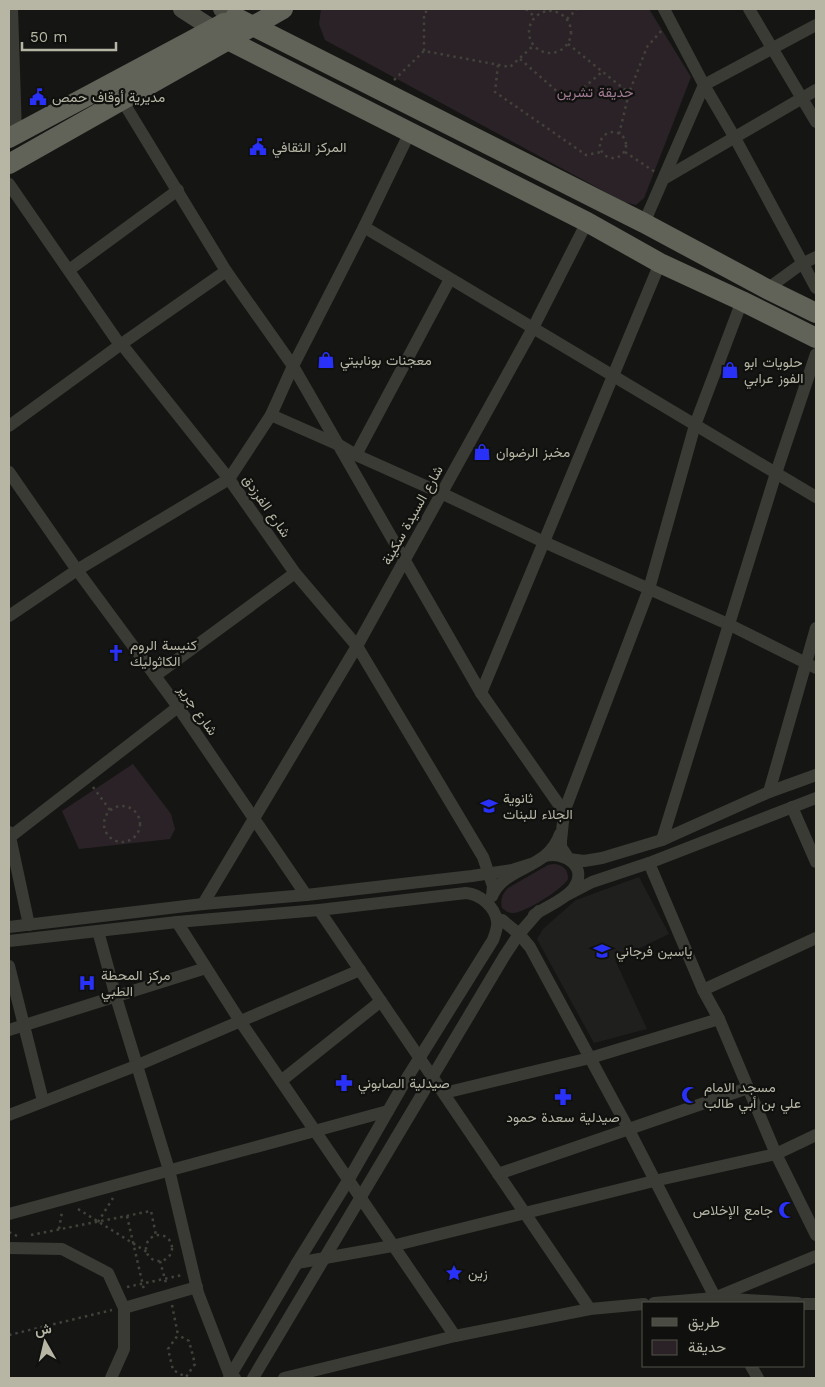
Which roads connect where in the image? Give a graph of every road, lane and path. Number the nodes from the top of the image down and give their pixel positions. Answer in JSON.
{"nodes":[{"id":1,"x":182,"y":9,"type":"edge"},
{"id":2,"x":283,"y":9,"type":"edge"},
{"id":3,"x":431,"y":9,"type":"edge"},
{"id":4,"x":526,"y":9,"type":"edge"},
{"id":5,"x":577,"y":9,"type":"edge"},
{"id":6,"x":749,"y":9,"type":"edge"},
{"id":7,"x":11,"y":13,"type":"edge"},
{"id":8,"x":240,"y":15,"type":"edge"},
{"id":9,"x":667,"y":15,"type":"edge"},
{"id":10,"x":535,"y":17,"type":"junction"},
{"id":11,"x":567,"y":19,"type":"junction"},
{"id":12,"x":816,"y":25,"type":"edge"},
{"id":13,"x":220,"y":35,"type":"junction"},
{"id":14,"x":568,"y":44,"type":"junction"},
{"id":15,"x":533,"y":46,"type":"junction"},
{"id":16,"x":773,"y":48,"type":"junction"},
{"id":17,"x":424,"y":51,"type":"junction"},
{"id":18,"x":520,"y":58,"type":"junction"},
{"id":19,"x":498,"y":65,"type":"junction"},
{"id":20,"x":602,"y":72,"type":"junction"},
{"id":21,"x":704,"y":85,"type":"junction"},
{"id":22,"x":816,"y":90,"type":"edge"},
{"id":23,"x":383,"y":91,"type":"junction"},
{"id":24,"x":629,"y":93,"type":"junction"},
{"id":25,"x":803,"y":98,"type":"junction"},
{"id":26,"x":122,"y":100,"type":"junction"},
{"id":27,"x":816,"y":122,"type":"edge"},
{"id":28,"x":410,"y":132,"type":"junction"},
{"id":29,"x":619,"y":134,"type":"junction"},
{"id":30,"x":13,"y":136,"type":"edge"},
{"id":31,"x":735,"y":138,"type":"junction"},
{"id":32,"x":602,"y":152,"type":"junction"},
{"id":33,"x":624,"y":152,"type":"junction"},
{"id":34,"x":9,"y":164,"type":"edge"},
{"id":35,"x":664,"y":178,"type":"junction"},
{"id":36,"x":9,"y":184,"type":"edge"},
{"id":37,"x":178,"y":190,"type":"junction"},
{"id":38,"x":13,"y":200,"type":"edge"},
{"id":39,"x":587,"y":222,"type":"junction"},
{"id":40,"x":644,"y":223,"type":"junction"},
{"id":41,"x":364,"y":228,"type":"junction"},
{"id":42,"x":816,"y":257,"type":"edge"},
{"id":43,"x":660,"y":263,"type":"junction"},
{"id":44,"x":803,"y":264,"type":"junction"},
{"id":45,"x":69,"y":270,"type":"junction"},
{"id":46,"x":226,"y":271,"type":"junction"},
{"id":47,"x":450,"y":279,"type":"junction"},
{"id":48,"x":816,"y":288,"type":"edge"},
{"id":49,"x":767,"y":289,"type":"junction"},
{"id":50,"x":742,"y":301,"type":"junction"},
{"id":51,"x":816,"y":313,"type":"edge"},
{"id":52,"x":533,"y":328,"type":"junction"},
{"id":53,"x":816,"y":338,"type":"edge"},
{"id":54,"x":121,"y":346,"type":"junction"},
{"id":55,"x":816,"y":354,"type":"edge"},
{"id":56,"x":293,"y":366,"type":"junction"},
{"id":57,"x":613,"y":376,"type":"junction"},
{"id":58,"x":271,"y":415,"type":"junction"},
{"id":59,"x":695,"y":425,"type":"junction"},
{"id":60,"x":9,"y":426,"type":"edge"},
{"id":61,"x":339,"y":445,"type":"junction"},
{"id":62,"x":356,"y":455,"type":"junction"},
{"id":63,"x":9,"y":472,"type":"edge"},
{"id":64,"x":776,"y":473,"type":"junction"},
{"id":65,"x":229,"y":479,"type":"junction"},
{"id":66,"x":441,"y":493,"type":"junction"},
{"id":67,"x":816,"y":497,"type":"edge"},
{"id":68,"x":544,"y":542,"type":"junction"},
{"id":69,"x":405,"y":560,"type":"junction"},
{"id":70,"x":77,"y":570,"type":"junction"},
{"id":71,"x":295,"y":573,"type":"junction"},
{"id":72,"x":648,"y":589,"type":"junction"},
{"id":73,"x":9,"y":616,"type":"edge"},
{"id":74,"x":730,"y":625,"type":"junction"},
{"id":75,"x":816,"y":628,"type":"edge"},
{"id":76,"x":357,"y":646,"type":"junction"},
{"id":77,"x":811,"y":666,"type":"edge"},
{"id":78,"x":155,"y":676,"type":"junction"},
{"id":79,"x":481,"y":693,"type":"junction"},
{"id":80,"x":178,"y":707,"type":"junction"},
{"id":81,"x":816,"y":774,"type":"edge"},
{"id":82,"x":86,"y":778,"type":"junction"},
{"id":83,"x":769,"y":792,"type":"junction"},
{"id":84,"x":816,"y":798,"type":"edge"},
{"id":85,"x":792,"y":807,"type":"junction"},
{"id":86,"x":110,"y":810,"type":"junction"},
{"id":87,"x":564,"y":812,"type":"junction"},
{"id":88,"x":254,"y":818,"type":"junction"},
{"id":89,"x":561,"y":832,"type":"junction"},
{"id":90,"x":9,"y":834,"type":"edge"},
{"id":91,"x":662,"y":840,"type":"junction"},
{"id":92,"x":545,"y":856,"type":"junction"},
{"id":93,"x":483,"y":858,"type":"junction"},
{"id":94,"x":569,"y":859,"type":"junction"},
{"id":95,"x":816,"y":862,"type":"edge"},
{"id":96,"x":531,"y":864,"type":"junction"},
{"id":97,"x":649,"y":864,"type":"junction"},
{"id":98,"x":512,"y":870,"type":"junction"},
{"id":99,"x":490,"y":874,"type":"junction"},
{"id":100,"x":306,"y":895,"type":"junction"},
{"id":101,"x":567,"y":895,"type":"junction"},
{"id":102,"x":492,"y":896,"type":"junction"},
{"id":103,"x":203,"y":904,"type":"junction"},
{"id":104,"x":319,"y":910,"type":"junction"},
{"id":105,"x":537,"y":914,"type":"junction"},
{"id":106,"x":498,"y":917,"type":"junction"},
{"id":107,"x":177,"y":922,"type":"junction"},
{"id":108,"x":29,"y":925,"type":"junction"},
{"id":109,"x":9,"y":927,"type":"edge"},
{"id":110,"x":98,"y":932,"type":"junction"},
{"id":111,"x":519,"y":934,"type":"junction"},
{"id":112,"x":816,"y":938,"type":"edge"},
{"id":113,"x":9,"y":941,"type":"edge"},
{"id":114,"x":530,"y":947,"type":"junction"},
{"id":115,"x":9,"y":966,"type":"edge"},
{"id":116,"x":206,"y":968,"type":"junction"},
{"id":117,"x":360,"y":970,"type":"junction"},
{"id":118,"x":703,"y":990,"type":"junction"},
{"id":119,"x":116,"y":997,"type":"junction"},
{"id":120,"x":381,"y":1001,"type":"junction"},
{"id":121,"x":719,"y":1019,"type":"junction"},
{"id":122,"x":240,"y":1022,"type":"junction"},
{"id":123,"x":24,"y":1025,"type":"junction"},
{"id":124,"x":9,"y":1030,"type":"edge"},
{"id":125,"x":420,"y":1058,"type":"junction"},
{"id":126,"x":590,"y":1058,"type":"junction"},
{"id":127,"x":138,"y":1065,"type":"junction"},
{"id":128,"x":433,"y":1077,"type":"junction"},
{"id":129,"x":281,"y":1081,"type":"junction"},
{"id":130,"x":748,"y":1088,"type":"junction"},
{"id":131,"x":444,"y":1093,"type":"junction"},
{"id":132,"x":43,"y":1101,"type":"junction"},
{"id":133,"x":388,"y":1111,"type":"junction"},
{"id":134,"x":9,"y":1115,"type":"edge"},
{"id":135,"x":314,"y":1130,"type":"junction"},
{"id":136,"x":629,"y":1130,"type":"junction"},
{"id":137,"x":816,"y":1135,"type":"edge"},
{"id":138,"x":776,"y":1154,"type":"junction"},
{"id":139,"x":169,"y":1170,"type":"junction"},
{"id":140,"x":498,"y":1174,"type":"junction"},
{"id":141,"x":349,"y":1179,"type":"junction"},
{"id":142,"x":654,"y":1181,"type":"junction"},
{"id":143,"x":123,"y":1183,"type":"junction"},
{"id":144,"x":360,"y":1196,"type":"junction"},
{"id":145,"x":64,"y":1199,"type":"junction"},
{"id":146,"x":524,"y":1213,"type":"junction"},
{"id":147,"x":9,"y":1214,"type":"edge"},
{"id":148,"x":127,"y":1216,"type":"junction"},
{"id":149,"x":98,"y":1222,"type":"junction"},
{"id":150,"x":59,"y":1230,"type":"junction"},
{"id":151,"x":9,"y":1232,"type":"edge"},
{"id":152,"x":156,"y":1235,"type":"junction"},
{"id":153,"x":816,"y":1235,"type":"edge"},
{"id":154,"x":30,"y":1236,"type":"dead end"},
{"id":155,"x":21,"y":1238,"type":"dead end"},
{"id":156,"x":134,"y":1244,"type":"junction"},
{"id":157,"x":392,"y":1246,"type":"junction"},
{"id":158,"x":9,"y":1248,"type":"edge"},
{"id":159,"x":147,"y":1252,"type":"junction"},
{"id":160,"x":816,"y":1256,"type":"edge"},
{"id":161,"x":325,"y":1258,"type":"junction"},
{"id":162,"x":160,"y":1260,"type":"junction"},
{"id":163,"x":297,"y":1263,"type":"junction"},
{"id":164,"x":193,"y":1273,"type":"junction"},
{"id":165,"x":165,"y":1278,"type":"junction"},
{"id":166,"x":142,"y":1284,"type":"junction"},
{"id":167,"x":196,"y":1287,"type":"junction"},
{"id":168,"x":115,"y":1290,"type":"junction"},
{"id":169,"x":169,"y":1294,"type":"junction"},
{"id":170,"x":146,"y":1301,"type":"junction"},
{"id":171,"x":716,"y":1301,"type":"edge"},
{"id":172,"x":685,"y":1302,"type":"edge"},
{"id":173,"x":757,"y":1302,"type":"edge"},
{"id":174,"x":642,"y":1304,"type":"edge"},
{"id":175,"x":124,"y":1308,"type":"junction"},
{"id":176,"x":590,"y":1309,"type":"junction"},
{"id":177,"x":9,"y":1335,"type":"edge"},
{"id":178,"x":178,"y":1335,"type":"junction"},
{"id":179,"x":455,"y":1336,"type":"junction"},
{"id":180,"x":752,"y":1367,"type":"edge"},
{"id":181,"x":111,"y":1378,"type":"edge"},
{"id":182,"x":232,"y":1378,"type":"edge"},
{"id":183,"x":252,"y":1378,"type":"edge"},
{"id":184,"x":284,"y":1378,"type":"edge"},
{"id":185,"x":758,"y":1378,"type":"edge"}],
"edges":[{"from":1,"to":13,"type":"main road"},
{"from":2,"to":8,"type":"highway"},
{"from":3,"to":17,"type":"path"},
{"from":4,"to":10,"type":"path"},
{"from":5,"to":11,"type":"path"},
{"from":6,"to":16,"type":"street"},
{"from":7,"to":30,"type":"street"},
{"from":8,"to":13,"type":"highway"},
{"from":8,"to":23,"type":"highway"},
{"from":9,"to":21,"type":"street"},
{"from":9,"to":24,"type":"path"},
{"from":10,"to":11,"type":"path"},
{"from":10,"to":15,"type":"path"},
{"from":11,"to":14,"type":"path"},
{"from":12,"to":16,"type":"street"},
{"from":13,"to":26,"type":"highway"},
{"from":13,"to":28,"type":"highway"},
{"from":13,"to":30,"type":"highway"},
{"from":14,"to":15,"type":"path"},
{"from":14,"to":20,"type":"path"},
{"from":15,"to":18,"type":"path"},
{"from":16,"to":21,"type":"street"},
{"from":16,"to":25,"type":"street"},
{"from":17,"to":19,"type":"path"},
{"from":17,"to":23,"type":"path"},
{"from":18,"to":19,"type":"path"},
{"from":18,"to":20,"type":"path"},
{"from":19,"to":32,"type":"path"},
{"from":20,"to":24,"type":"path"},
{"from":21,"to":31,"type":"street"},
{"from":21,"to":35,"type":"street"},
{"from":22,"to":25,"type":"street"},
{"from":23,"to":40,"type":"highway"},
{"from":24,"to":29,"type":"path"},
{"from":25,"to":27,"type":"street"},
{"from":25,"to":31,"type":"street"},
{"from":26,"to":34,"type":"highway"},
{"from":26,"to":37,"type":"street"},
{"from":28,"to":39,"type":"highway"},
{"from":28,"to":41,"type":"street"},
{"from":29,"to":32,"type":"path"},
{"from":29,"to":33,"type":"path"},
{"from":31,"to":35,"type":"street"},
{"from":31,"to":44,"type":"street"},
{"from":32,"to":33,"type":"path"},
{"from":33,"to":35,"type":"path"},
{"from":35,"to":40,"type":"street"},
{"from":36,"to":38,"type":"street","name":"شارع الفرزدق"},
{"from":37,"to":45,"type":"street"},
{"from":37,"to":46,"type":"street"},
{"from":38,"to":45,"type":"street","name":"شارع الفرزدق"},
{"from":39,"to":43,"type":"highway"},
{"from":39,"to":52,"type":"street","name":"شارع السيدة سكينة"},
{"from":40,"to":49,"type":"highway"},
{"from":41,"to":47,"type":"street"},
{"from":41,"to":56,"type":"street"},
{"from":42,"to":44,"type":"street"},
{"from":43,"to":50,"type":"highway"},
{"from":43,"to":57,"type":"street"},
{"from":44,"to":48,"type":"street"},
{"from":44,"to":49,"type":"street"},
{"from":45,"to":54,"type":"street","name":"شارع الفرزدق"},
{"from":46,"to":54,"type":"street"},
{"from":46,"to":56,"type":"street"},
{"from":47,"to":52,"type":"street"},
{"from":47,"to":62,"type":"street"},
{"from":49,"to":51,"type":"highway"},
{"from":50,"to":53,"type":"highway"},
{"from":50,"to":59,"type":"street"},
{"from":52,"to":57,"type":"street"},
{"from":52,"to":66,"type":"street","name":"شارع السيدة سكينة"},
{"from":54,"to":60,"type":"street"},
{"from":54,"to":65,"type":"street","name":"شارع الفرزدق"},
{"from":55,"to":64,"type":"street"},
{"from":56,"to":58,"type":"street"},
{"from":56,"to":61,"type":"street"},
{"from":57,"to":59,"type":"street"},
{"from":57,"to":68,"type":"street"},
{"from":58,"to":61,"type":"street"},
{"from":58,"to":65,"type":"street"},
{"from":59,"to":64,"type":"street"},
{"from":59,"to":72,"type":"street"},
{"from":61,"to":62,"type":"street"},
{"from":61,"to":69,"type":"street"},
{"from":62,"to":66,"type":"street"},
{"from":63,"to":70,"type":"street","name":"شارع جرير"},
{"from":64,"to":67,"type":"street"},
{"from":64,"to":74,"type":"street"},
{"from":65,"to":70,"type":"street"},
{"from":65,"to":71,"type":"street","name":"شارع الفرزدق"},
{"from":66,"to":68,"type":"street"},
{"from":66,"to":69,"type":"street","name":"شارع السيدة سكينة"},
{"from":68,"to":72,"type":"street"},
{"from":68,"to":79,"type":"street"},
{"from":69,"to":76,"type":"street","name":"شارع السيدة سكينة"},
{"from":69,"to":79,"type":"street"},
{"from":70,"to":73,"type":"street"},
{"from":70,"to":78,"type":"street","name":"شارع جرير"},
{"from":71,"to":76,"type":"street","name":"شارع الفرزدق"},
{"from":71,"to":78,"type":"street"},
{"from":72,"to":74,"type":"street"},
{"from":72,"to":87,"type":"street"},
{"from":74,"to":77,"type":"street"},
{"from":74,"to":91,"type":"street"},
{"from":75,"to":77,"type":"street"},
{"from":76,"to":88,"type":"street","name":"شارع السيدة سكينة"},
{"from":76,"to":93,"type":"street","name":"شارع الفرزدق"},
{"from":77,"to":83,"type":"street"},
{"from":78,"to":80,"type":"street","name":"شارع جرير"},
{"from":79,"to":87,"type":"street"},
{"from":80,"to":82,"type":"street"},
{"from":80,"to":88,"type":"street","name":"شارع جرير"},
{"from":81,"to":83,"type":"street"},
{"from":82,"to":86,"type":"path"},
{"from":82,"to":90,"type":"street"},
{"from":83,"to":91,"type":"street"},
{"from":84,"to":85,"type":"street"},
{"from":85,"to":95,"type":"street"},
{"from":85,"to":97,"type":"street"},
{"from":86,"to":86,"type":"path"},
{"from":87,"to":89,"type":"street"},
{"from":88,"to":100,"type":"street","name":"شارع جرير"},
{"from":88,"to":103,"type":"street","name":"شارع السيدة سكينة"},
{"from":89,"to":92,"type":"street"},
{"from":89,"to":94,"type":"street"},
{"from":90,"to":108,"type":"street"},
{"from":91,"to":94,"type":"street"},
{"from":92,"to":94,"type":"street"},
{"from":92,"to":96,"type":"street"},
{"from":93,"to":98,"type":"street"},
{"from":93,"to":99,"type":"street","name":"شارع الفرزدق"},
{"from":94,"to":101,"type":"street"},
{"from":96,"to":98,"type":"street"},
{"from":96,"to":102,"type":"street"},
{"from":97,"to":101,"type":"street"},
{"from":97,"to":118,"type":"street"},
{"from":98,"to":99,"type":"street"},
{"from":99,"to":100,"type":"street"},
{"from":99,"to":102,"type":"street","name":"شارع الفرزدق"},
{"from":100,"to":103,"type":"street"},
{"from":101,"to":105,"type":"street"},
{"from":102,"to":106,"type":"street","name":"شارع الفرزدق"},
{"from":103,"to":108,"type":"street"},
{"from":104,"to":106,"type":"street"},
{"from":104,"to":107,"type":"street"},
{"from":104,"to":117,"type":"street"},
{"from":105,"to":106,"type":"street"},
{"from":105,"to":111,"type":"street"},
{"from":105,"to":114,"type":"street"},
{"from":106,"to":111,"type":"street"},
{"from":106,"to":125,"type":"street","name":"شارع الفرزدق"},
{"from":107,"to":110,"type":"street"},
{"from":107,"to":116,"type":"street"},
{"from":108,"to":109,"type":"street"},
{"from":110,"to":113,"type":"street"},
{"from":110,"to":119,"type":"street"},
{"from":111,"to":114,"type":"street"},
{"from":111,"to":128,"type":"street"},
{"from":112,"to":118,"type":"street"},
{"from":114,"to":126,"type":"street"},
{"from":115,"to":123,"type":"street"},
{"from":116,"to":119,"type":"street"},
{"from":116,"to":122,"type":"street"},
{"from":117,"to":120,"type":"street"},
{"from":117,"to":122,"type":"street"},
{"from":118,"to":121,"type":"street"},
{"from":119,"to":123,"type":"street"},
{"from":119,"to":127,"type":"street"},
{"from":120,"to":125,"type":"street"},
{"from":120,"to":129,"type":"street"},
{"from":121,"to":126,"type":"street"},
{"from":121,"to":130,"type":"street"},
{"from":122,"to":127,"type":"street"},
{"from":122,"to":129,"type":"street"},
{"from":123,"to":124,"type":"street"},
{"from":123,"to":132,"type":"street"},
{"from":125,"to":128,"type":"street"},
{"from":125,"to":133,"type":"street","name":"شارع الفرزدق"},
{"from":126,"to":131,"type":"street"},
{"from":126,"to":136,"type":"street"},
{"from":127,"to":132,"type":"street"},
{"from":127,"to":139,"type":"street"},
{"from":128,"to":131,"type":"street"},
{"from":128,"to":144,"type":"street"},
{"from":129,"to":135,"type":"street"},
{"from":130,"to":136,"type":"street"},
{"from":130,"to":138,"type":"street"},
{"from":131,"to":140,"type":"street"},
{"from":132,"to":134,"type":"street"},
{"from":133,"to":135,"type":"street"},
{"from":133,"to":141,"type":"street","name":"شارع الفرزدق"},
{"from":135,"to":139,"type":"street"},
{"from":135,"to":141,"type":"street"},
{"from":136,"to":140,"type":"street"},
{"from":136,"to":142,"type":"street"},
{"from":137,"to":138,"type":"street"},
{"from":138,"to":142,"type":"street"},
{"from":138,"to":153,"type":"street"},
{"from":139,"to":143,"type":"street"},
{"from":139,"to":164,"type":"street"},
{"from":140,"to":146,"type":"street"},
{"from":141,"to":144,"type":"street"},
{"from":141,"to":163,"type":"street","name":"شارع الفرزدق"},
{"from":142,"to":146,"type":"street"},
{"from":142,"to":171,"type":"street"},
{"from":143,"to":145,"type":"street"},
{"from":143,"to":149,"type":"path"},
{"from":144,"to":157,"type":"street"},
{"from":144,"to":161,"type":"street"},
{"from":145,"to":147,"type":"street"},
{"from":145,"to":149,"type":"path"},
{"from":145,"to":150,"type":"path"},
{"from":146,"to":157,"type":"street"},
{"from":146,"to":176,"type":"street"},
{"from":148,"to":149,"type":"path"},
{"from":148,"to":152,"type":"path"},
{"from":148,"to":156,"type":"path"},
{"from":149,"to":150,"type":"path"},
{"from":149,"to":156,"type":"path"},
{"from":150,"to":154,"type":"path"},
{"from":151,"to":155,"type":"path"},
{"from":152,"to":159,"type":"path"},
{"from":152,"to":162,"type":"path"},
{"from":156,"to":159,"type":"path"},
{"from":156,"to":166,"type":"path"},
{"from":157,"to":161,"type":"street"},
{"from":157,"to":179,"type":"street"},
{"from":158,"to":168,"type":"street"},
{"from":159,"to":162,"type":"path"},
{"from":160,"to":171,"type":"street"},
{"from":161,"to":163,"type":"street"},
{"from":161,"to":183,"type":"street"},
{"from":162,"to":165,"type":"path"},
{"from":163,"to":182,"type":"street","name":"شارع الفرزدق"},
{"from":164,"to":165,"type":"path"},
{"from":164,"to":167,"type":"street"},
{"from":165,"to":166,"type":"path"},
{"from":165,"to":169,"type":"path"},
{"from":166,"to":168,"type":"path"},
{"from":166,"to":170,"type":"path"},
{"from":167,"to":169,"type":"street"},
{"from":167,"to":182,"type":"street"},
{"from":168,"to":175,"type":"street"},
{"from":169,"to":170,"type":"street"},
{"from":169,"to":178,"type":"path"},
{"from":170,"to":175,"type":"street"},
{"from":171,"to":172,"type":"street"},
{"from":171,"to":173,"type":"street"},
{"from":174,"to":176,"type":"street"},
{"from":175,"to":177,"type":"path"},
{"from":175,"to":181,"type":"street"},
{"from":176,"to":179,"type":"street"},
{"from":178,"to":178,"type":"path"},
{"from":179,"to":184,"type":"street"},
{"from":180,"to":185,"type":"street"}]}
